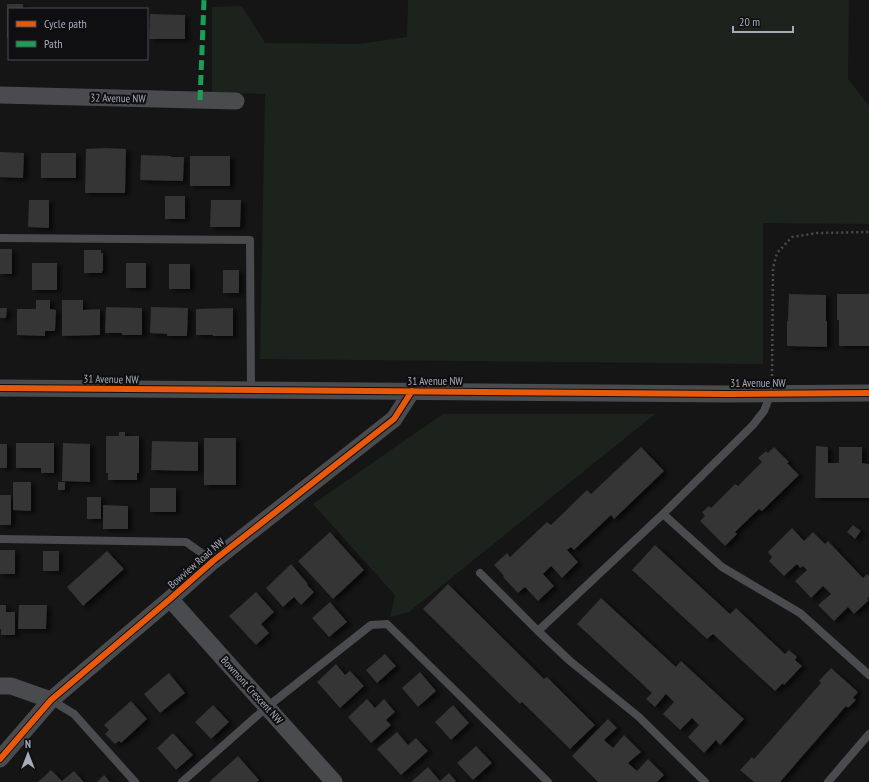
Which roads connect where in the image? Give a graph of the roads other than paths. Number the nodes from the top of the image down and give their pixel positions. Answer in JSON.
{"nodes":[{"id":1,"x":0,"y":95,"type":"edge"},
{"id":2,"x":236,"y":101,"type":"dead end"},
{"id":3,"x":0,"y":238,"type":"edge"},
{"id":4,"x":0,"y":388,"type":"edge"},
{"id":5,"x":251,"y":390,"type":"junction"},
{"id":6,"x":412,"y":391,"type":"junction"},
{"id":7,"x":771,"y":393,"type":"junction"},
{"id":8,"x":869,"y":394,"type":"edge"},
{"id":9,"x":663,"y":514,"type":"junction"},
{"id":10,"x":0,"y":539,"type":"edge"},
{"id":11,"x":213,"y":561,"type":"junction"},
{"id":12,"x":480,"y":573,"type":"dead end"},
{"id":13,"x":170,"y":599,"type":"junction"},
{"id":14,"x":538,"y":631,"type":"junction"},
{"id":15,"x":869,"y":675,"type":"edge"},
{"id":16,"x":0,"y":686,"type":"edge"},
{"id":17,"x":51,"y":700,"type":"junction"},
{"id":18,"x":268,"y":707,"type":"junction"},
{"id":19,"x":869,"y":734,"type":"edge"},
{"id":20,"x":0,"y":759,"type":"edge"},
{"id":21,"x":135,"y":782,"type":"edge"},
{"id":22,"x":182,"y":782,"type":"edge"},
{"id":23,"x":334,"y":782,"type":"edge"},
{"id":24,"x":548,"y":782,"type":"edge"},
{"id":25,"x":705,"y":782,"type":"edge"},
{"id":26,"x":828,"y":782,"type":"edge"}],
"edges":[{"from":1,"to":2,"type":"street","name":"32 Avenue NW"},
{"from":3,"to":5,"type":"lane"},
{"from":4,"to":5,"type":"street","name":"31 Avenue NW"},
{"from":5,"to":6,"type":"street","name":"31 Avenue NW"},
{"from":6,"to":7,"type":"street","name":"31 Avenue NW"},
{"from":6,"to":11,"type":"street","name":"Bowview Road NW"},
{"from":7,"to":8,"type":"street","name":"31 Avenue NW"},
{"from":7,"to":9,"type":"lane"},
{"from":9,"to":14,"type":"lane"},
{"from":9,"to":15,"type":"lane"},
{"from":10,"to":11,"type":"lane"},
{"from":11,"to":13,"type":"street","name":"Bowview Road NW"},
{"from":12,"to":14,"type":"lane"},
{"from":13,"to":17,"type":"street","name":"Bowview Road NW"},
{"from":13,"to":18,"type":"street","name":"Bowmont Crescent NW"},
{"from":14,"to":25,"type":"lane"},
{"from":16,"to":17,"type":"street"},
{"from":17,"to":20,"type":"street","name":"Bowview Road NW"},
{"from":17,"to":21,"type":"lane"},
{"from":18,"to":22,"type":"lane"},
{"from":18,"to":23,"type":"street","name":"Bowmont Crescent NW"},
{"from":18,"to":24,"type":"lane"},
{"from":19,"to":26,"type":"lane"}]}
